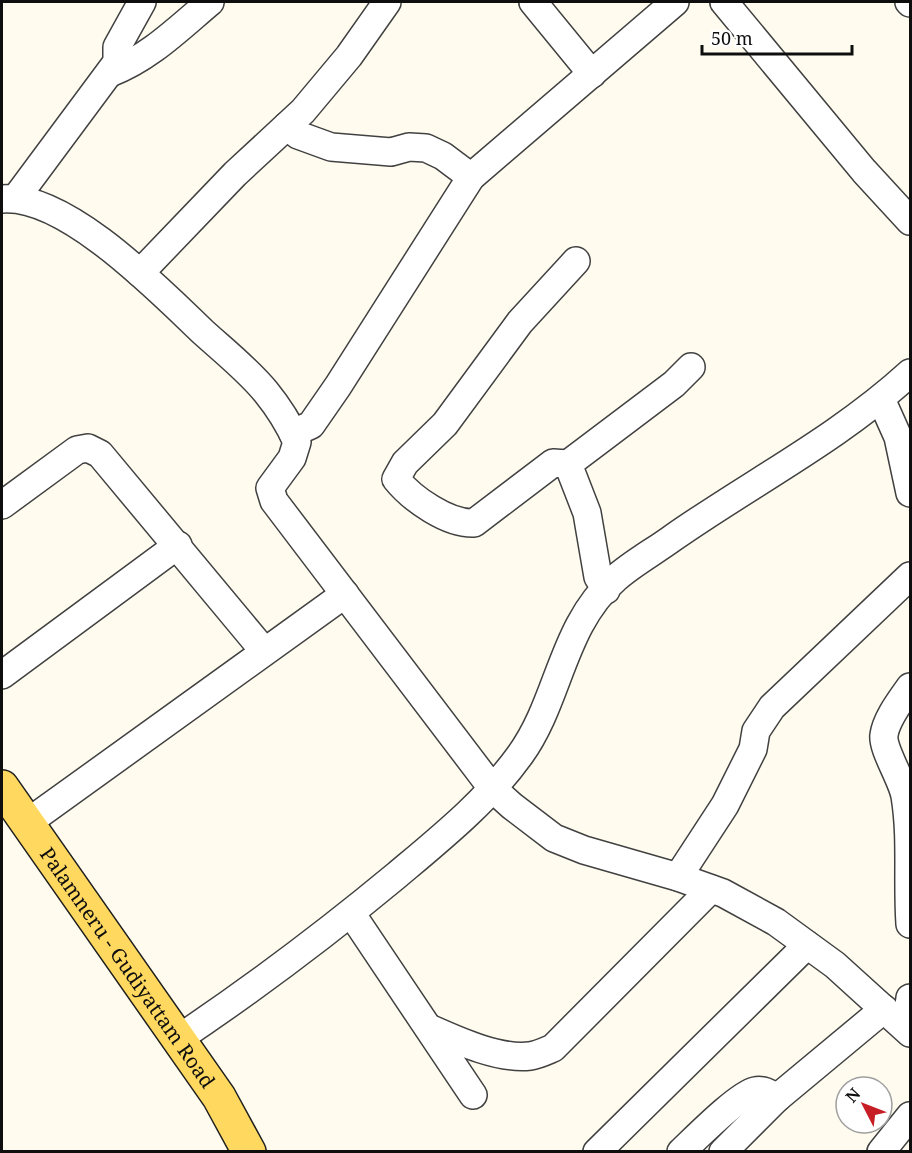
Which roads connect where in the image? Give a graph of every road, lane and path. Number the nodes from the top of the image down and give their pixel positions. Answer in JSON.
{"nodes":[{"id":1,"x":142,"y":2,"type":"edge"},
{"id":2,"x":210,"y":2,"type":"edge"},
{"id":3,"x":387,"y":2,"type":"edge"},
{"id":4,"x":533,"y":2,"type":"edge"},
{"id":5,"x":675,"y":2,"type":"edge"},
{"id":6,"x":724,"y":2,"type":"edge"},
{"id":7,"x":110,"y":73,"type":"junction"},
{"id":8,"x":592,"y":74,"type":"junction"},
{"id":9,"x":287,"y":126,"type":"junction"},
{"id":10,"x":471,"y":177,"type":"junction"},
{"id":11,"x":9,"y":198,"type":"edge"},
{"id":12,"x":910,"y":221,"type":"edge"},
{"id":13,"x":576,"y":261,"type":"dead end"},
{"id":14,"x":140,"y":273,"type":"junction"},
{"id":15,"x":691,"y":367,"type":"dead end"},
{"id":16,"x":910,"y":373,"type":"edge"},
{"id":17,"x":882,"y":399,"type":"junction"},
{"id":18,"x":293,"y":433,"type":"junction"},
{"id":19,"x":904,"y":433,"type":"edge"},
{"id":20,"x":568,"y":464,"type":"junction"},
{"id":21,"x":910,"y":494,"type":"edge"},
{"id":22,"x":2,"y":505,"type":"edge"},
{"id":23,"x":178,"y":545,"type":"junction"},
{"id":24,"x":910,"y":576,"type":"edge"},
{"id":25,"x":606,"y":590,"type":"junction"},
{"id":26,"x":345,"y":594,"type":"junction"},
{"id":27,"x":264,"y":651,"type":"junction"},
{"id":28,"x":2,"y":675,"type":"edge"},
{"id":29,"x":910,"y":687,"type":"edge"},
{"id":30,"x":2,"y":788,"type":"edge"},
{"id":31,"x":492,"y":788,"type":"junction"},
{"id":32,"x":909,"y":810,"type":"edge"},
{"id":33,"x":27,"y":823,"type":"junction"},
{"id":34,"x":678,"y":877,"type":"junction"},
{"id":35,"x":711,"y":889,"type":"junction"},
{"id":36,"x":351,"y":913,"type":"junction"},
{"id":37,"x":910,"y":924,"type":"edge"},
{"id":38,"x":807,"y":945,"type":"junction"},
{"id":39,"x":910,"y":998,"type":"edge"},
{"id":40,"x":884,"y":1009,"type":"junction"},
{"id":41,"x":429,"y":1028,"type":"junction"},
{"id":42,"x":908,"y":1030,"type":"edge"},
{"id":43,"x":178,"y":1039,"type":"junction"},
{"id":44,"x":473,"y":1095,"type":"dead end"},
{"id":45,"x":777,"y":1098,"type":"junction"},
{"id":46,"x":910,"y":1116,"type":"edge"},
{"id":47,"x":249,"y":1152,"type":"edge"},
{"id":48,"x":597,"y":1152,"type":"edge"},
{"id":49,"x":681,"y":1152,"type":"edge"},
{"id":50,"x":723,"y":1152,"type":"edge"},
{"id":51,"x":881,"y":1152,"type":"edge"}],
"edges":[{"from":1,"to":7,"type":"street"},
{"from":2,"to":7,"type":"street"},
{"from":3,"to":9,"type":"street"},
{"from":4,"to":8,"type":"street"},
{"from":5,"to":8,"type":"street"},
{"from":6,"to":12,"type":"street"},
{"from":7,"to":11,"type":"street"},
{"from":8,"to":10,"type":"street"},
{"from":9,"to":10,"type":"street"},
{"from":9,"to":14,"type":"street"},
{"from":10,"to":18,"type":"street"},
{"from":11,"to":14,"type":"street"},
{"from":13,"to":20,"type":"street"},
{"from":14,"to":18,"type":"street"},
{"from":15,"to":20,"type":"street"},
{"from":16,"to":17,"type":"street"},
{"from":17,"to":19,"type":"street"},
{"from":17,"to":25,"type":"street"},
{"from":18,"to":26,"type":"street"},
{"from":19,"to":21,"type":"street"},
{"from":20,"to":25,"type":"street"},
{"from":22,"to":23,"type":"street"},
{"from":23,"to":27,"type":"street"},
{"from":23,"to":28,"type":"street"},
{"from":24,"to":34,"type":"street"},
{"from":25,"to":31,"type":"street"},
{"from":26,"to":27,"type":"street"},
{"from":26,"to":31,"type":"street"},
{"from":27,"to":33,"type":"street"},
{"from":29,"to":32,"type":"street"},
{"from":30,"to":33,"type":"main road","name":"Palamneru - Gudiyattam Road"},
{"from":31,"to":34,"type":"street"},
{"from":31,"to":36,"type":"street"},
{"from":32,"to":37,"type":"street"},
{"from":33,"to":43,"type":"main road","name":"Palamneru - Gudiyattam Road"},
{"from":34,"to":35,"type":"street"},
{"from":35,"to":38,"type":"street"},
{"from":35,"to":41,"type":"street"},
{"from":36,"to":41,"type":"street"},
{"from":36,"to":43,"type":"street"},
{"from":38,"to":40,"type":"street"},
{"from":38,"to":48,"type":"street"},
{"from":39,"to":42,"type":"street"},
{"from":40,"to":42,"type":"street"},
{"from":40,"to":45,"type":"street"},
{"from":41,"to":44,"type":"street"},
{"from":43,"to":47,"type":"main road","name":"Palamneru - Gudiyattam Road"},
{"from":45,"to":49,"type":"street"},
{"from":45,"to":50,"type":"street"},
{"from":46,"to":51,"type":"street"}]}
